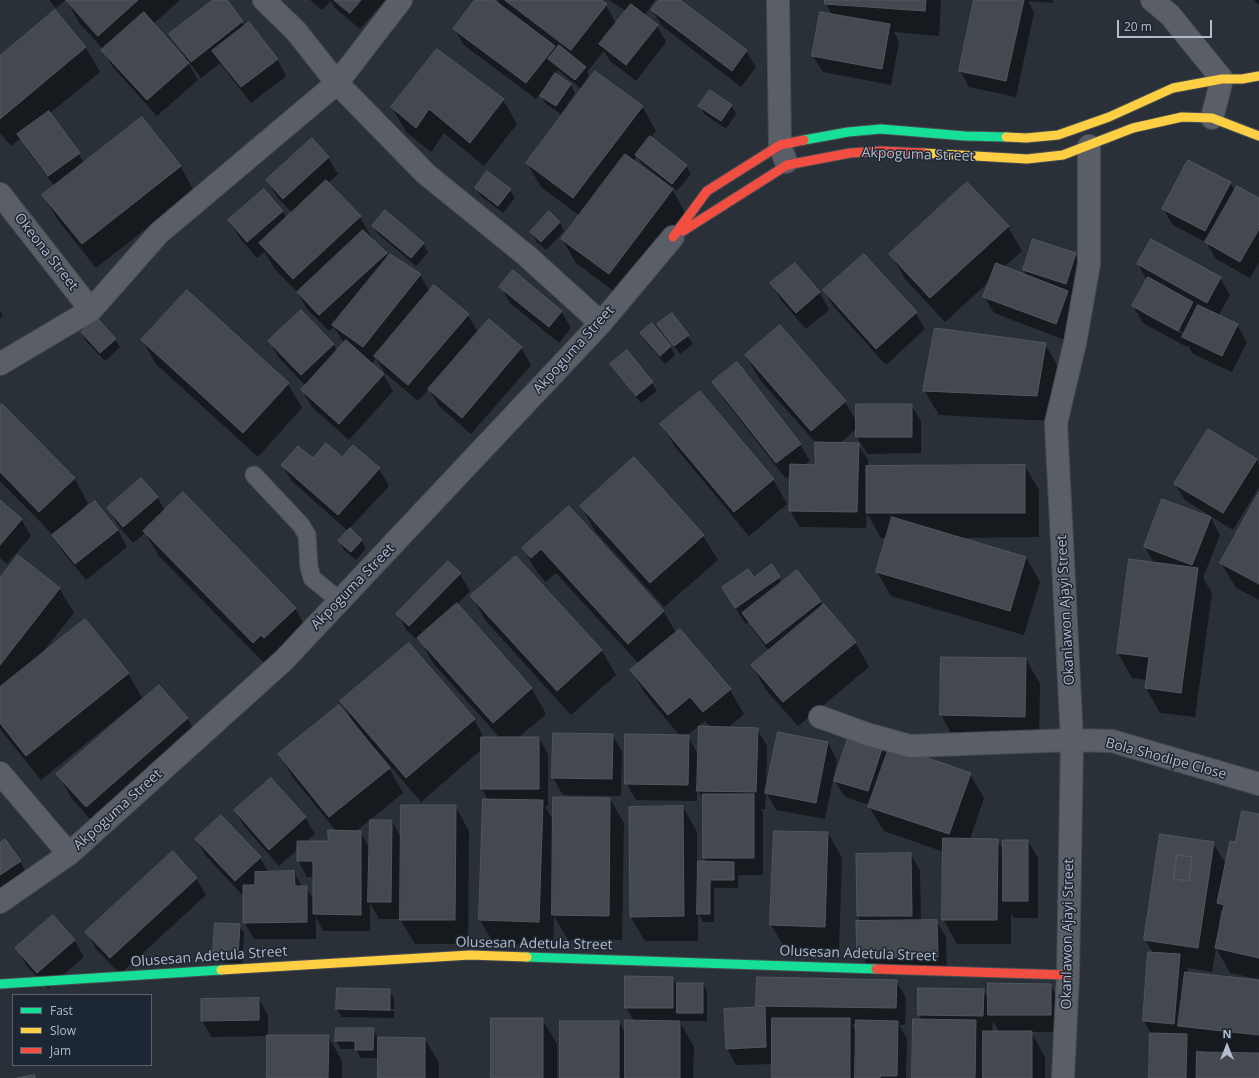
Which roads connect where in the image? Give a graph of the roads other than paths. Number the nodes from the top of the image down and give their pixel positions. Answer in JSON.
{"nodes":[{"id":1,"x":264,"y":0,"type":"edge"},
{"id":2,"x":401,"y":0,"type":"edge"},
{"id":3,"x":778,"y":0,"type":"edge"},
{"id":4,"x":1152,"y":0,"type":"edge"},
{"id":5,"x":1259,"y":76,"type":"edge"},
{"id":6,"x":1222,"y":79,"type":"junction"},
{"id":7,"x":337,"y":83,"type":"junction"},
{"id":8,"x":1212,"y":118,"type":"junction"},
{"id":9,"x":1259,"y":136,"type":"edge"},
{"id":10,"x":1089,"y":146,"type":"junction"},
{"id":11,"x":784,"y":155,"type":"junction"},
{"id":12,"x":0,"y":194,"type":"edge"},
{"id":13,"x":673,"y":237,"type":"junction"},
{"id":14,"x":91,"y":310,"type":"junction"},
{"id":15,"x":601,"y":323,"type":"junction"},
{"id":16,"x":0,"y":364,"type":"edge"},
{"id":17,"x":254,"y":475,"type":"dead end"},
{"id":18,"x":340,"y":601,"type":"junction"},
{"id":19,"x":820,"y":717,"type":"dead end"},
{"id":20,"x":1072,"y":740,"type":"junction"},
{"id":21,"x":0,"y":773,"type":"edge"},
{"id":22,"x":1259,"y":784,"type":"edge"},
{"id":23,"x":69,"y":854,"type":"junction"},
{"id":24,"x":0,"y":902,"type":"edge"},
{"id":25,"x":1068,"y":975,"type":"junction"},
{"id":26,"x":0,"y":984,"type":"edge"},
{"id":27,"x":1063,"y":1078,"type":"edge"}],
"edges":[{"from":1,"to":7,"type":"street"},
{"from":2,"to":7,"type":"street"},
{"from":3,"to":11,"type":"street"},
{"from":4,"to":6,"type":"street"},
{"from":5,"to":6,"type":"street","name":"Akpoguma Street"},
{"from":6,"to":8,"type":"street"},
{"from":6,"to":11,"type":"street","name":"Akpoguma Street"},
{"from":7,"to":14,"type":"street"},
{"from":7,"to":15,"type":"street"},
{"from":8,"to":9,"type":"street","name":"Akpoguma Street"},
{"from":8,"to":10,"type":"street","name":"Akpoguma Street"},
{"from":10,"to":11,"type":"street","name":"Akpoguma Street"},
{"from":10,"to":20,"type":"street","name":"Okanlawon Ajayi Street"},
{"from":11,"to":13,"type":"street","name":"Akpoguma Street"},
{"from":11,"to":13,"type":"street","name":"Akpoguma Street"},
{"from":12,"to":14,"type":"street","name":"Okeona Street"},
{"from":13,"to":15,"type":"street","name":"Akpoguma Street"},
{"from":14,"to":16,"type":"street"},
{"from":15,"to":18,"type":"street","name":"Akpoguma Street"},
{"from":17,"to":18,"type":"lane"},
{"from":18,"to":23,"type":"street","name":"Akpoguma Street"},
{"from":19,"to":20,"type":"street","name":"Bola Shodipe Close"},
{"from":20,"to":22,"type":"street","name":"Bola Shodipe Close"},
{"from":20,"to":25,"type":"street","name":"Okanlawon Ajayi Street"},
{"from":21,"to":23,"type":"street"},
{"from":23,"to":24,"type":"street","name":"Akpoguma Street"},
{"from":25,"to":26,"type":"street","name":"Olusesan Adetula Street"},
{"from":25,"to":27,"type":"street","name":"Okanlawon Ajayi Street"}]}
